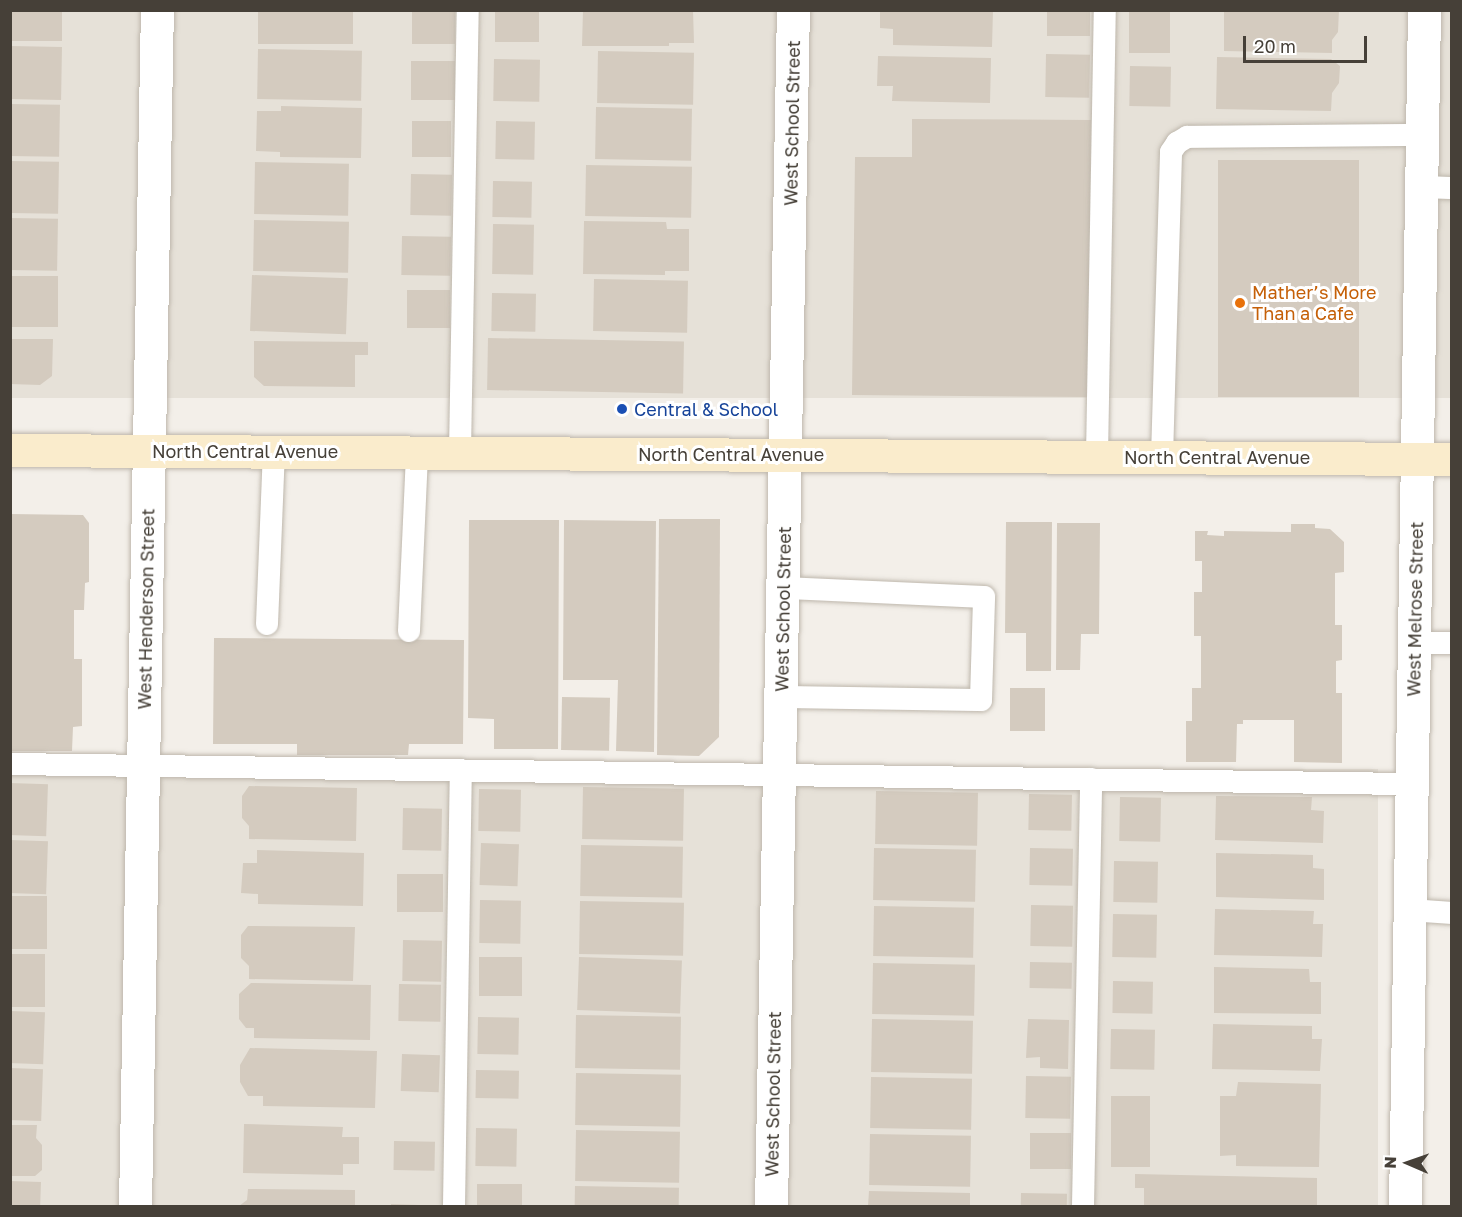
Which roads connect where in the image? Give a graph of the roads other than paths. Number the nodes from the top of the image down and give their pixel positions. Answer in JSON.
{"nodes":[{"id":1,"x":157,"y":10,"type":"edge"},
{"id":2,"x":468,"y":10,"type":"edge"},
{"id":3,"x":794,"y":10,"type":"edge"},
{"id":4,"x":1105,"y":10,"type":"edge"},
{"id":5,"x":1424,"y":10,"type":"edge"},
{"id":6,"x":1422,"y":135,"type":"junction"},
{"id":7,"x":1437,"y":188,"type":"edge"},
{"id":8,"x":10,"y":450,"type":"edge"},
{"id":9,"x":149,"y":450,"type":"junction"},
{"id":10,"x":274,"y":451,"type":"junction"},
{"id":11,"x":417,"y":452,"type":"junction"},
{"id":12,"x":460,"y":452,"type":"junction"},
{"id":13,"x":786,"y":454,"type":"junction"},
{"id":14,"x":1097,"y":456,"type":"junction"},
{"id":15,"x":1162,"y":457,"type":"junction"},
{"id":16,"x":1417,"y":458,"type":"junction"},
{"id":17,"x":1452,"y":459,"type":"edge"},
{"id":18,"x":783,"y":588,"type":"junction"},
{"id":19,"x":267,"y":624,"type":"dead end"},
{"id":20,"x":409,"y":631,"type":"dead end"},
{"id":21,"x":1414,"y":643,"type":"junction"},
{"id":22,"x":1452,"y":644,"type":"edge"},
{"id":23,"x":781,"y":697,"type":"junction"},
{"id":24,"x":10,"y":764,"type":"edge"},
{"id":25,"x":143,"y":766,"type":"junction"},
{"id":26,"x":461,"y":770,"type":"junction"},
{"id":27,"x":779,"y":775,"type":"junction"},
{"id":28,"x":1091,"y":779,"type":"junction"},
{"id":29,"x":1412,"y":784,"type":"junction"},
{"id":30,"x":1410,"y":910,"type":"junction"},
{"id":31,"x":1452,"y":913,"type":"edge"},
{"id":32,"x":135,"y":1206,"type":"edge"},
{"id":33,"x":454,"y":1206,"type":"edge"},
{"id":34,"x":771,"y":1206,"type":"edge"},
{"id":35,"x":1083,"y":1206,"type":"edge"},
{"id":36,"x":1405,"y":1206,"type":"edge"}],
"edges":[{"from":1,"to":9,"type":"street","name":"West Henderson Street"},
{"from":2,"to":12,"type":"lane"},
{"from":3,"to":13,"type":"street","name":"West School Street"},
{"from":4,"to":14,"type":"lane"},
{"from":5,"to":6,"type":"street","name":"West Melrose Street"},
{"from":6,"to":7,"type":"street","name":"West Melrose Street"},
{"from":6,"to":15,"type":"lane"},
{"from":7,"to":16,"type":"street","name":"West Melrose Street"},
{"from":8,"to":9,"type":"main road","name":"North Central Avenue"},
{"from":9,"to":10,"type":"main road","name":"North Central Avenue"},
{"from":9,"to":25,"type":"street","name":"West Henderson Street"},
{"from":10,"to":11,"type":"main road","name":"North Central Avenue"},
{"from":10,"to":19,"type":"lane"},
{"from":11,"to":12,"type":"main road","name":"North Central Avenue"},
{"from":11,"to":20,"type":"lane"},
{"from":12,"to":13,"type":"main road","name":"North Central Avenue"},
{"from":13,"to":14,"type":"main road","name":"North Central Avenue"},
{"from":13,"to":18,"type":"street","name":"West School Street"},
{"from":14,"to":15,"type":"main road","name":"North Central Avenue"},
{"from":15,"to":16,"type":"main road","name":"North Central Avenue"},
{"from":16,"to":17,"type":"main road","name":"North Central Avenue"},
{"from":16,"to":21,"type":"street","name":"West Melrose Street"},
{"from":18,"to":23,"type":"street","name":"West School Street"},
{"from":18,"to":23,"type":"lane"},
{"from":21,"to":22,"type":"lane"},
{"from":21,"to":29,"type":"street","name":"West Melrose Street"},
{"from":23,"to":27,"type":"street","name":"West School Street"},
{"from":24,"to":25,"type":"lane"},
{"from":25,"to":26,"type":"lane"},
{"from":25,"to":32,"type":"street","name":"West Henderson Street"},
{"from":26,"to":27,"type":"lane"},
{"from":26,"to":33,"type":"lane"},
{"from":27,"to":28,"type":"lane"},
{"from":27,"to":34,"type":"street","name":"West School Street"},
{"from":28,"to":29,"type":"lane"},
{"from":28,"to":35,"type":"lane"},
{"from":29,"to":30,"type":"street","name":"West Melrose Street"},
{"from":30,"to":31,"type":"lane"},
{"from":30,"to":36,"type":"street","name":"West Melrose Street"}]}
